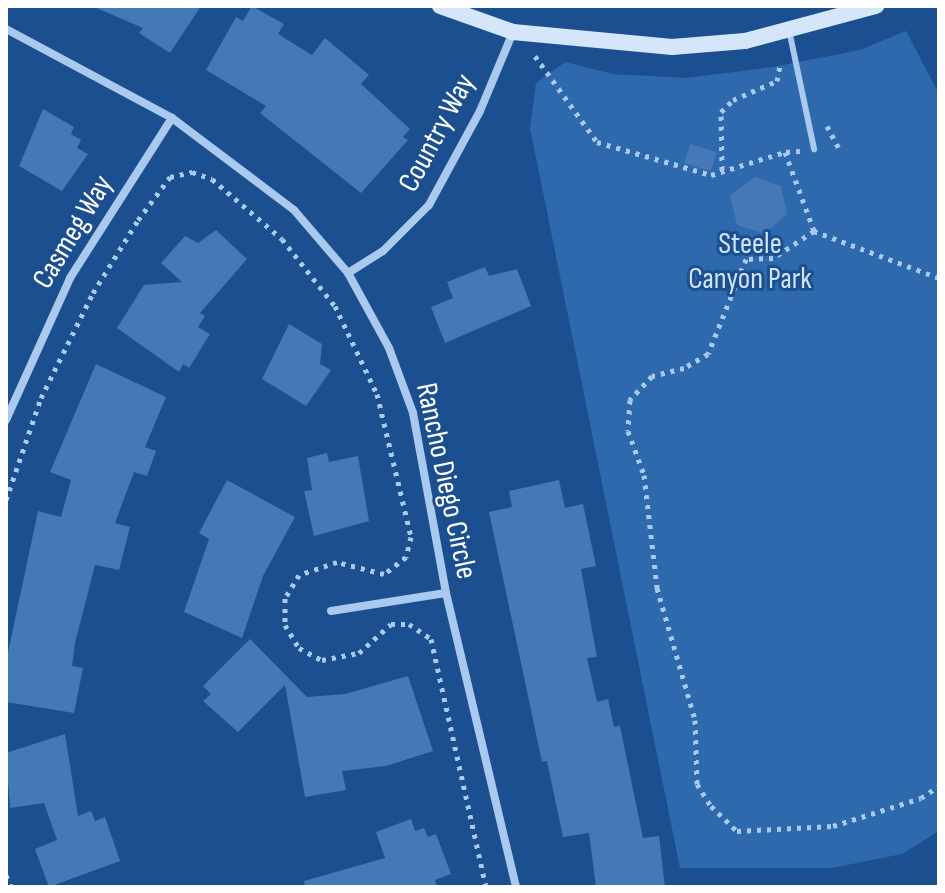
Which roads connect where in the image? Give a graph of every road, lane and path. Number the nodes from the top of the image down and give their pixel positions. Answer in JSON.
{"nodes":[{"id":1,"x":440,"y":6,"type":"edge"},
{"id":2,"x":876,"y":6,"type":"edge"},
{"id":3,"x":6,"y":29,"type":"edge"},
{"id":4,"x":789,"y":30,"type":"junction"},
{"id":5,"x":513,"y":32,"type":"junction"},
{"id":6,"x":780,"y":66,"type":"dead end"},
{"id":7,"x":172,"y":118,"type":"junction"},
{"id":8,"x":814,"y":149,"type":"joint"},
{"id":9,"x":785,"y":152,"type":"junction"},
{"id":10,"x":722,"y":170,"type":"junction"},
{"id":11,"x":814,"y":231,"type":"junction"},
{"id":12,"x":348,"y":273,"type":"junction"},
{"id":13,"x":939,"y":278,"type":"edge"},
{"id":14,"x":356,"y":343,"type":"dead end"},
{"id":15,"x":6,"y":420,"type":"edge"},
{"id":16,"x":6,"y":500,"type":"edge"},
{"id":17,"x":446,"y":593,"type":"junction"},
{"id":18,"x":331,"y":611,"type":"dead end"},
{"id":19,"x":939,"y":786,"type":"edge"},
{"id":20,"x":6,"y":875,"type":"edge"},
{"id":21,"x":11,"y":887,"type":"edge"},
{"id":22,"x":516,"y":887,"type":"edge"}],
"edges":[{"from":1,"to":5,"type":"street"},
{"from":2,"to":4,"type":"street"},
{"from":3,"to":7,"type":"street","name":"Rancho Diego Circle"},
{"from":4,"to":5,"type":"street"},
{"from":4,"to":8,"type":"lane"},
{"from":5,"to":10,"type":"path"},
{"from":5,"to":12,"type":"street","name":"Country Way"},
{"from":6,"to":10,"type":"path"},
{"from":7,"to":12,"type":"street","name":"Rancho Diego Circle"},
{"from":7,"to":15,"type":"street","name":"Casmeg Way"},
{"from":8,"to":9,"type":"path"},
{"from":9,"to":10,"type":"path"},
{"from":9,"to":11,"type":"path"},
{"from":11,"to":13,"type":"path"},
{"from":11,"to":19,"type":"path"},
{"from":12,"to":17,"type":"street","name":"Rancho Diego Circle"},
{"from":14,"to":16,"type":"path"},
{"from":17,"to":18,"type":"street"},
{"from":17,"to":22,"type":"street","name":"Rancho Diego Circle"},
{"from":20,"to":21,"type":"path"}]}
